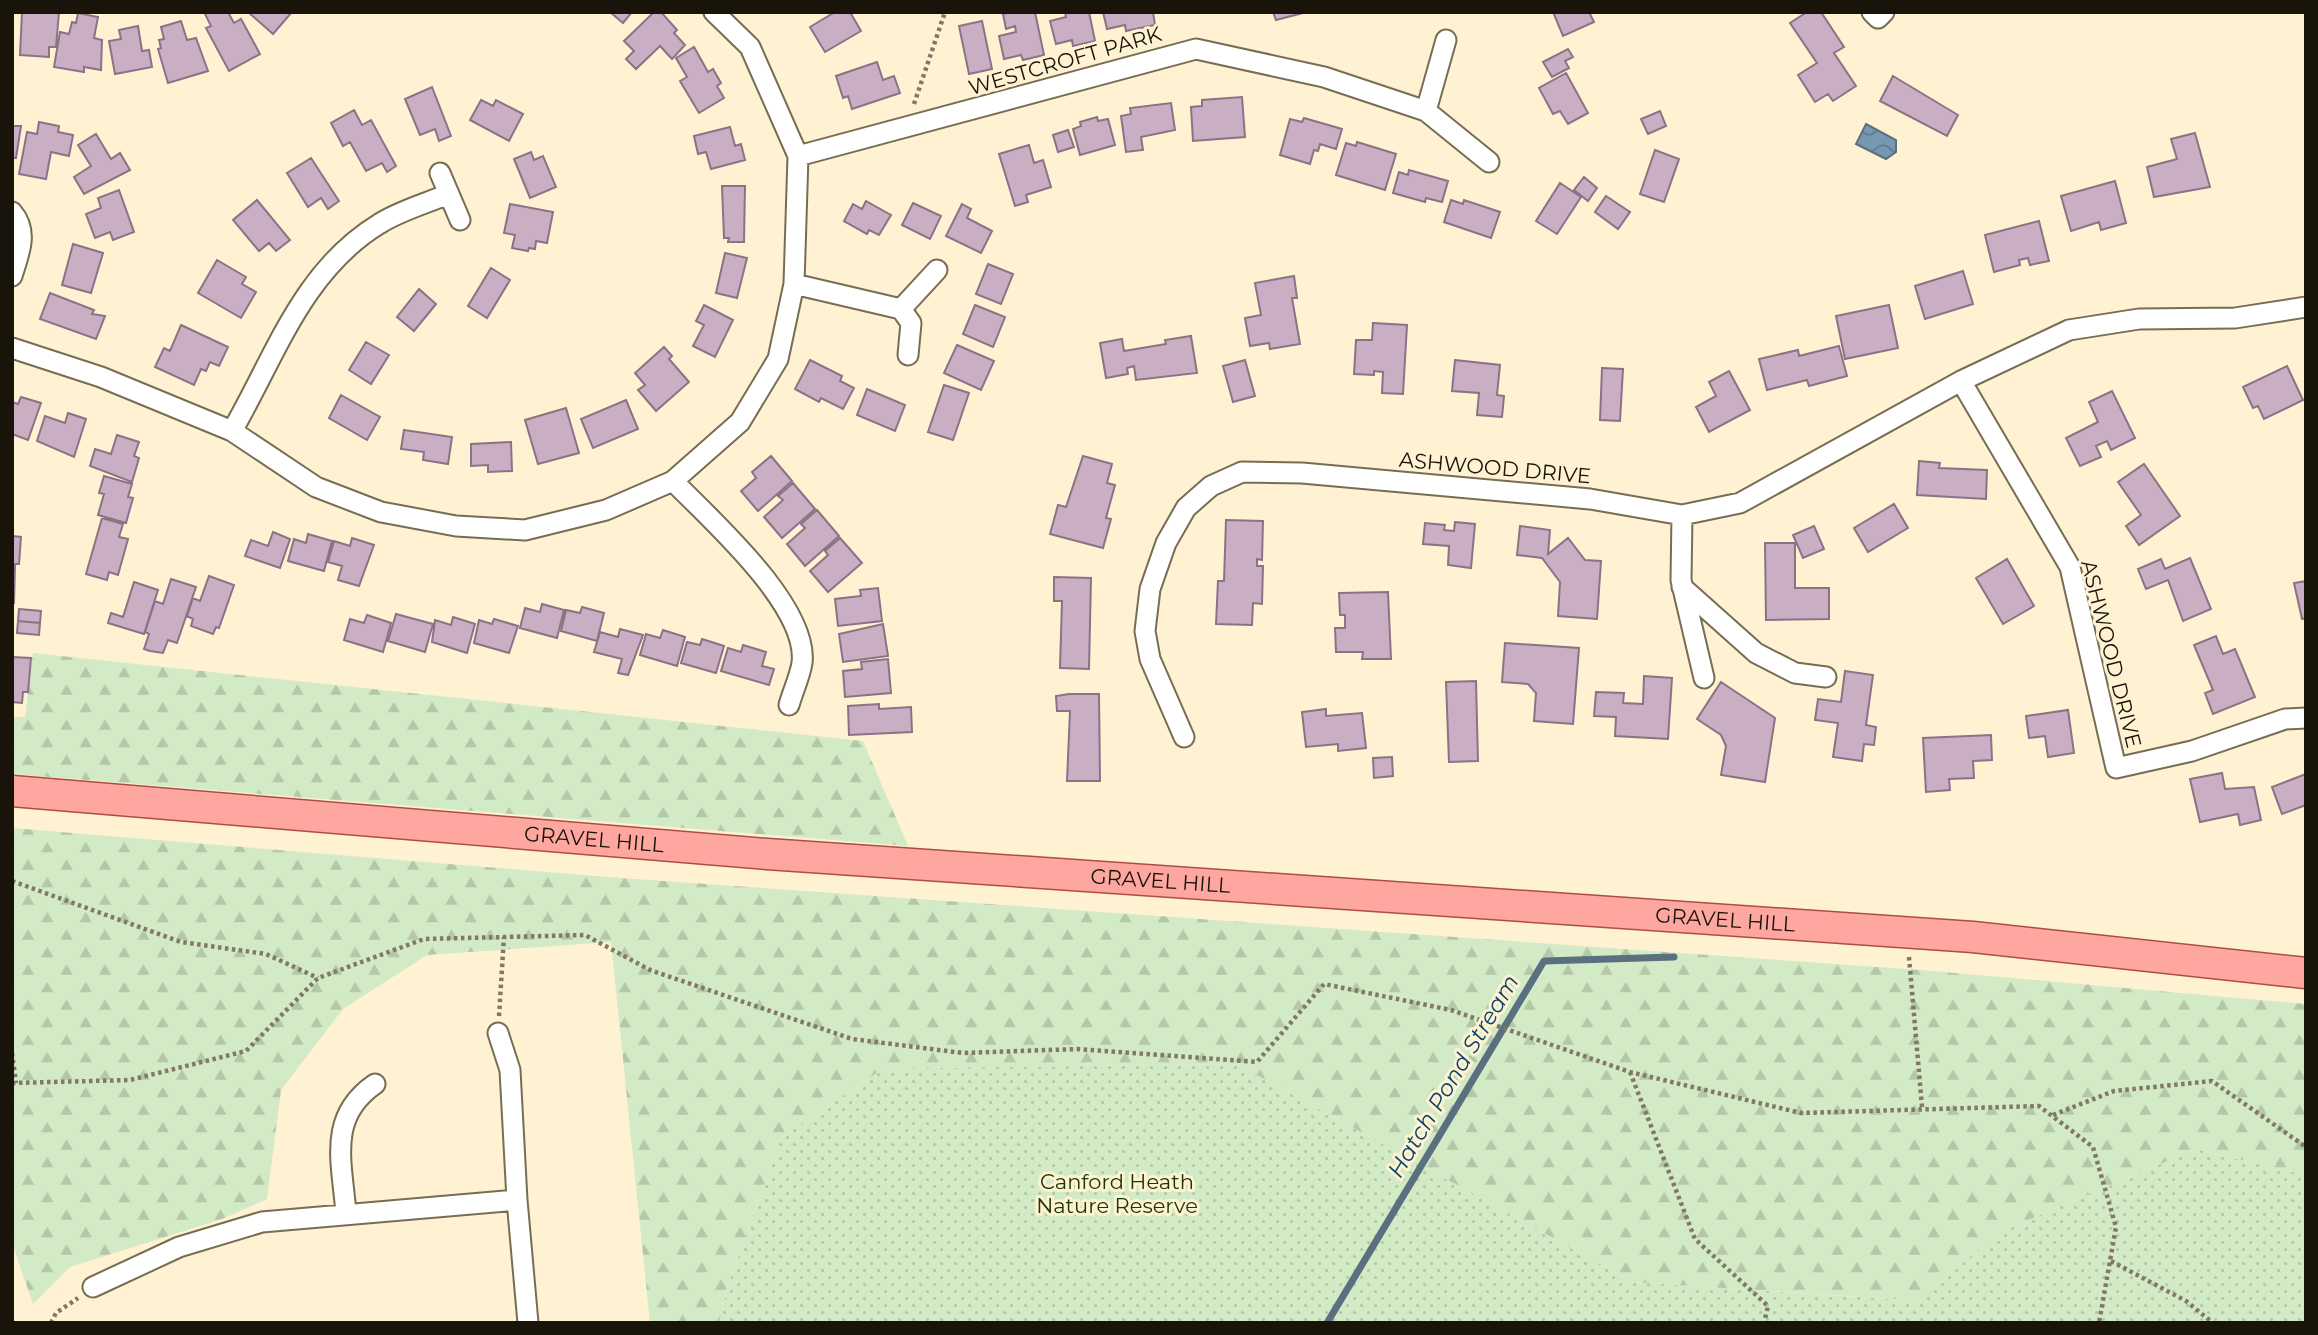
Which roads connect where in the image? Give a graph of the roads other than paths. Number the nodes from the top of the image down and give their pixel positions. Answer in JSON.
{"nodes":[{"id":1,"x":714,"y":12,"type":"edge"},
{"id":2,"x":1872,"y":12,"type":"edge"},
{"id":3,"x":1884,"y":12,"type":"edge"},
{"id":4,"x":1446,"y":40,"type":"dead end"},
{"id":5,"x":1426,"y":111,"type":"junction"},
{"id":6,"x":798,"y":156,"type":"junction"},
{"id":7,"x":1489,"y":162,"type":"dead end"},
{"id":8,"x":440,"y":173,"type":"dead end"},
{"id":9,"x":448,"y":194,"type":"junction"},
{"id":10,"x":12,"y":212,"type":"edge"},
{"id":11,"x":460,"y":220,"type":"dead end"},
{"id":12,"x":937,"y":270,"type":"dead end"},
{"id":13,"x":12,"y":276,"type":"edge"},
{"id":14,"x":794,"y":284,"type":"junction"},
{"id":15,"x":2306,"y":307,"type":"edge"},
{"id":16,"x":901,"y":309,"type":"junction"},
{"id":17,"x":12,"y":348,"type":"edge"},
{"id":18,"x":908,"y":355,"type":"dead end"},
{"id":19,"x":1961,"y":381,"type":"junction"},
{"id":20,"x":232,"y":431,"type":"junction"},
{"id":21,"x":673,"y":481,"type":"junction"},
{"id":22,"x":1682,"y":515,"type":"junction"},
{"id":23,"x":1682,"y":587,"type":"junction"},
{"id":24,"x":1826,"y":677,"type":"dead end"},
{"id":25,"x":1704,"y":678,"type":"dead end"},
{"id":26,"x":789,"y":705,"type":"dead end"},
{"id":27,"x":2306,"y":718,"type":"edge"},
{"id":28,"x":1184,"y":737,"type":"dead end"},
{"id":29,"x":12,"y":791,"type":"edge"},
{"id":30,"x":2306,"y":973,"type":"edge"},
{"id":31,"x":498,"y":1033,"type":"road end"},
{"id":32,"x":375,"y":1084,"type":"dead end"},
{"id":33,"x":517,"y":1200,"type":"junction"},
{"id":34,"x":346,"y":1213,"type":"junction"},
{"id":35,"x":93,"y":1287,"type":"road end"},
{"id":36,"x":528,"y":1323,"type":"edge"}],
"edges":[{"from":1,"to":6,"type":"street"},
{"from":2,"to":3,"type":"street"},
{"from":4,"to":5,"type":"street"},
{"from":5,"to":6,"type":"street","name":"WESTCROFT PARK"},
{"from":5,"to":7,"type":"street","name":"WESTCROFT PARK"},
{"from":6,"to":14,"type":"street"},
{"from":8,"to":9,"type":"street"},
{"from":9,"to":11,"type":"street"},
{"from":9,"to":20,"type":"street"},
{"from":10,"to":13,"type":"street"},
{"from":12,"to":16,"type":"street"},
{"from":14,"to":16,"type":"street"},
{"from":14,"to":21,"type":"street"},
{"from":15,"to":19,"type":"street","name":"ASHWOOD DRIVE"},
{"from":16,"to":18,"type":"street"},
{"from":17,"to":20,"type":"street"},
{"from":19,"to":22,"type":"street","name":"ASHWOOD DRIVE"},
{"from":19,"to":27,"type":"street","name":"ASHWOOD DRIVE"},
{"from":20,"to":21,"type":"street"},
{"from":21,"to":26,"type":"street"},
{"from":22,"to":23,"type":"street"},
{"from":22,"to":28,"type":"street","name":"ASHWOOD DRIVE"},
{"from":23,"to":24,"type":"street"},
{"from":23,"to":25,"type":"street"},
{"from":29,"to":30,"type":"main road","name":"GRAVEL HILL"},
{"from":31,"to":33,"type":"street"},
{"from":32,"to":34,"type":"street"},
{"from":33,"to":34,"type":"street"},
{"from":33,"to":36,"type":"street"},
{"from":34,"to":35,"type":"street"}]}
